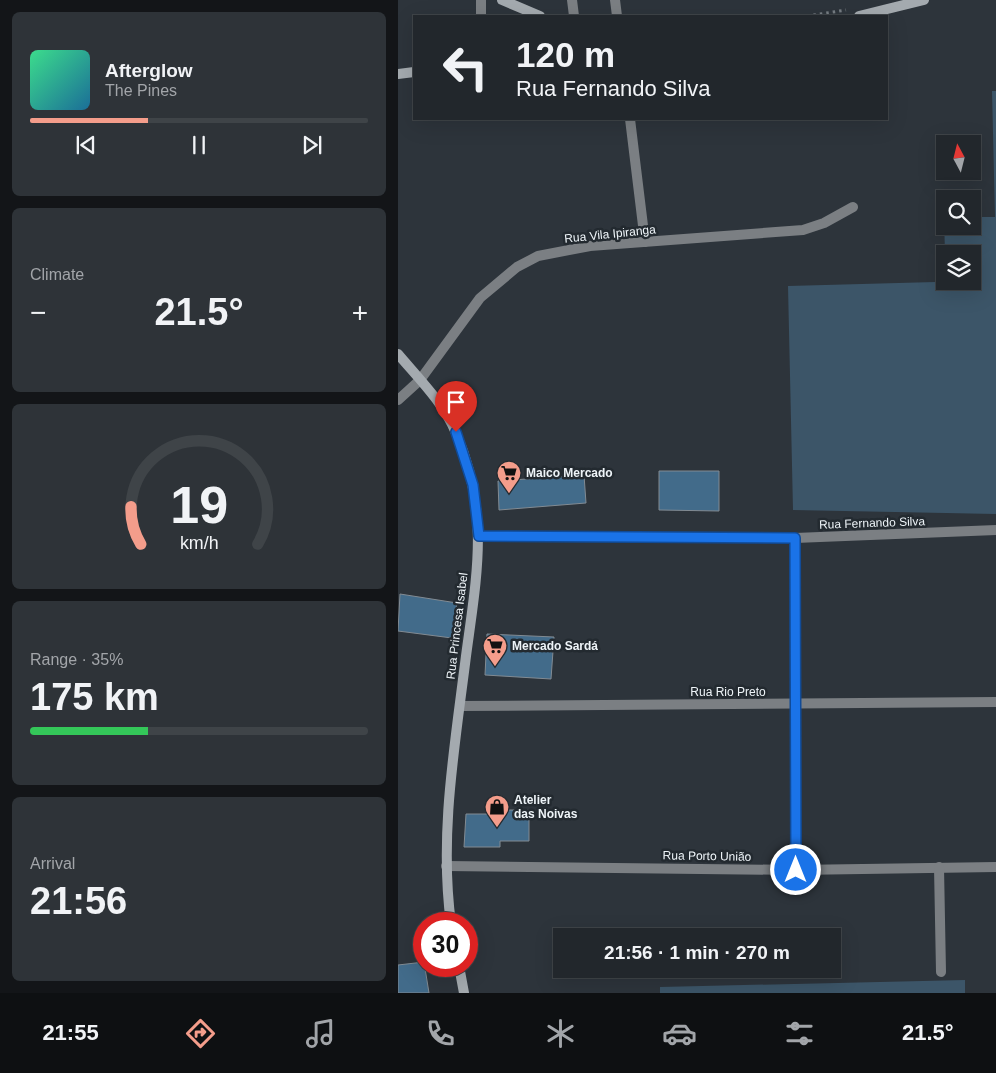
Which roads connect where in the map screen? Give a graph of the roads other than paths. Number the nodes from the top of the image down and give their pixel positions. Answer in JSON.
{"nodes":[{"id":1,"x":481,"y":0,"type":"edge"},
{"id":2,"x":502,"y":0,"type":"edge"},
{"id":3,"x":572,"y":0,"type":"edge"},
{"id":4,"x":616,"y":0,"type":"edge"},
{"id":5,"x":926,"y":0,"type":"edge"},
{"id":6,"x":481,"y":15,"type":"edge"},
{"id":7,"x":538,"y":15,"type":"edge"},
{"id":8,"x":574,"y":15,"type":"edge"},
{"id":9,"x":617,"y":15,"type":"edge"},
{"id":10,"x":863,"y":15,"type":"edge"},
{"id":11,"x":867,"y":15,"type":"edge"},
{"id":12,"x":413,"y":73,"type":"edge"},
{"id":13,"x":398,"y":75,"type":"edge"},
{"id":14,"x":630,"y":120,"type":"edge"},
{"id":15,"x":853,"y":207,"type":"dead end"},
{"id":16,"x":645,"y":242,"type":"junction"},
{"id":17,"x":398,"y":354,"type":"edge"},
{"id":18,"x":420,"y":380,"type":"junction"},
{"id":19,"x":398,"y":400,"type":"edge"},
{"id":20,"x":996,"y":530,"type":"edge"},
{"id":21,"x":479,"y":536,"type":"junction"},
{"id":22,"x":795,"y":538,"type":"junction"},
{"id":23,"x":996,"y":702,"type":"edge"},
{"id":24,"x":797,"y":704,"type":"junction"},
{"id":25,"x":460,"y":706,"type":"junction"},
{"id":26,"x":446,"y":866,"type":"junction"},
{"id":27,"x":996,"y":866,"type":"edge"},
{"id":28,"x":938,"y":867,"type":"junction"},
{"id":29,"x":796,"y":870,"type":"junction"},
{"id":30,"x":450,"y":912,"type":"edge"},
{"id":31,"x":941,"y":972,"type":"dead end"},
{"id":32,"x":461,"y":977,"type":"edge"},
{"id":33,"x":464,"y":993,"type":"edge"}],
"edges":[{"from":1,"to":6,"type":"street"},
{"from":2,"to":7,"type":"street"},
{"from":3,"to":8,"type":"street"},
{"from":4,"to":9,"type":"street"},
{"from":5,"to":10,"type":"street","bridge":true},
{"from":5,"to":11,"type":"street"},
{"from":12,"to":13,"type":"street"},
{"from":14,"to":16,"type":"street"},
{"from":15,"to":16,"type":"street","name":"Rua Vila Ipiranga"},
{"from":16,"to":18,"type":"street","name":"Rua Vila Ipiranga"},
{"from":17,"to":18,"type":"street","name":"Rua Princesa Isabel"},
{"from":18,"to":19,"type":"street","name":"Rua Vila Ipiranga"},
{"from":18,"to":21,"type":"street","name":"Rua Princesa Isabel"},
{"from":20,"to":22,"type":"street","name":"Rua Fernando Silva"},
{"from":21,"to":22,"type":"street","name":"Rua Fernando Silva"},
{"from":21,"to":25,"type":"street","name":"Rua Princesa Isabel"},
{"from":22,"to":24,"type":"street"},
{"from":23,"to":24,"type":"street","name":"Rua Rio Preto"},
{"from":24,"to":25,"type":"street","name":"Rua Rio Preto"},
{"from":24,"to":29,"type":"street"},
{"from":25,"to":26,"type":"street","name":"Rua Princesa Isabel"},
{"from":26,"to":29,"type":"street","name":"Rua Porto União"},
{"from":26,"to":30,"type":"street","name":"Rua Princesa Isabel"},
{"from":27,"to":28,"type":"street","name":"Rua Porto União"},
{"from":28,"to":29,"type":"street","name":"Rua Porto União"},
{"from":28,"to":31,"type":"street"},
{"from":32,"to":33,"type":"street"}]}
